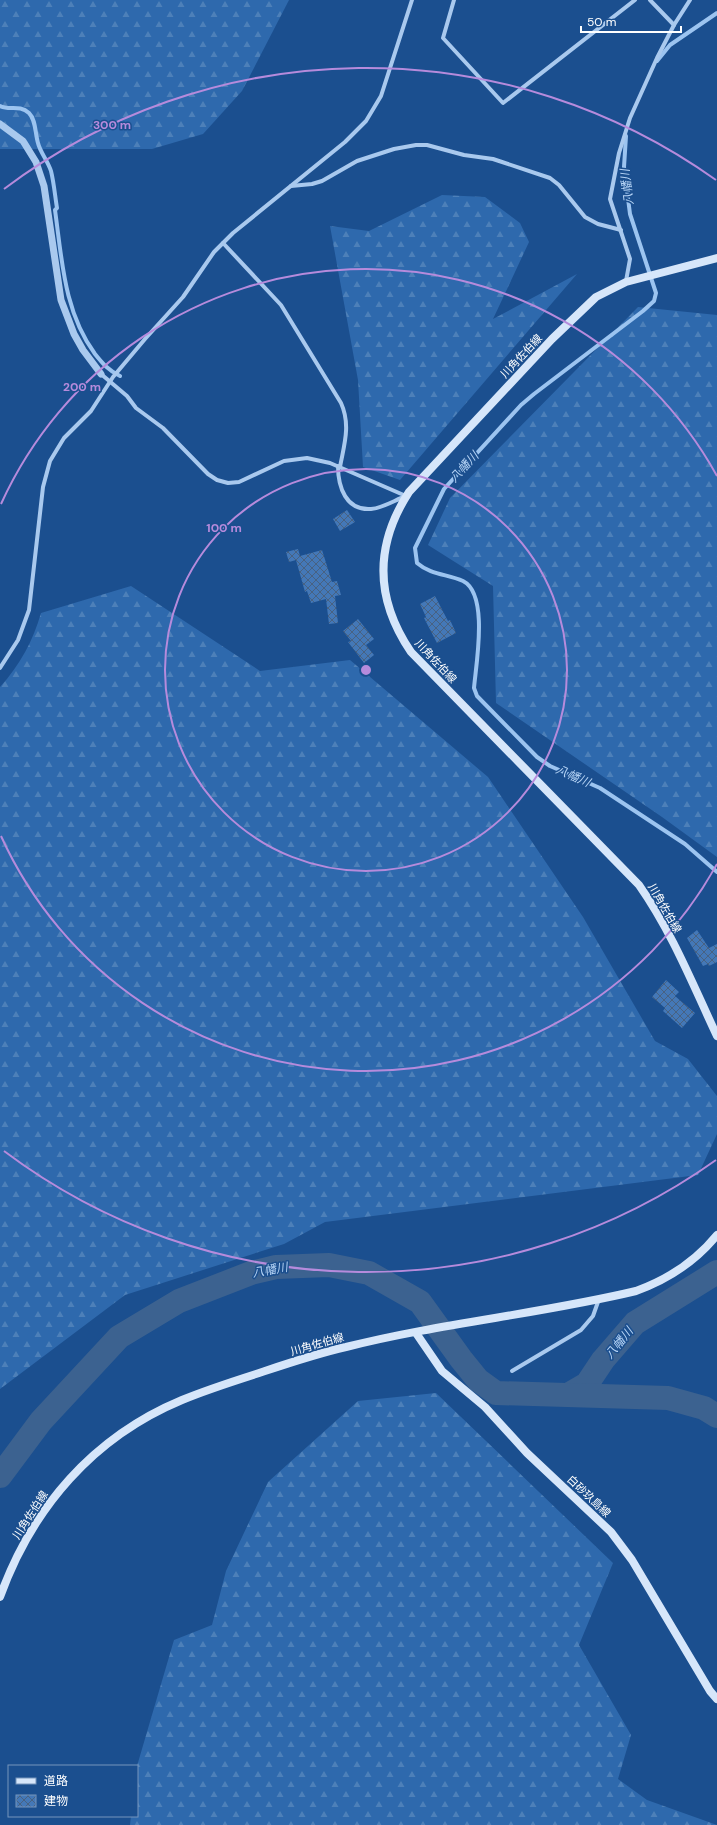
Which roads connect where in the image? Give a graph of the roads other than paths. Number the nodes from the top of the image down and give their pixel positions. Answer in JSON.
{"nodes":[{"id":1,"x":412,"y":0,"type":"edge"},
{"id":2,"x":454,"y":0,"type":"edge"},
{"id":3,"x":635,"y":0,"type":"edge"},
{"id":4,"x":650,"y":0,"type":"edge"},
{"id":5,"x":690,"y":0,"type":"edge"},
{"id":6,"x":674,"y":25,"type":"junction"},
{"id":7,"x":0,"y":124,"type":"edge"},
{"id":8,"x":290,"y":186,"type":"junction"},
{"id":9,"x":621,"y":230,"type":"junction"},
{"id":10,"x":223,"y":243,"type":"junction"},
{"id":11,"x":717,"y":258,"type":"edge"},
{"id":12,"x":626,"y":282,"type":"junction"},
{"id":13,"x":101,"y":374,"type":"joint"},
{"id":14,"x":110,"y":381,"type":"junction"},
{"id":15,"x":339,"y":467,"type":"junction"},
{"id":16,"x":406,"y":496,"type":"junction"},
{"id":17,"x":0,"y":668,"type":"edge"},
{"id":18,"x":717,"y":1036,"type":"edge"},
{"id":19,"x":717,"y":1235,"type":"edge"},
{"id":20,"x":599,"y":1299,"type":"junction"},
{"id":21,"x":418,"y":1333,"type":"junction"},
{"id":22,"x":512,"y":1371,"type":"dead end"},
{"id":23,"x":0,"y":1598,"type":"edge"},
{"id":24,"x":717,"y":1698,"type":"edge"}],
"edges":[{"from":1,"to":8,"type":"street"},
{"from":2,"to":3,"type":"street"},
{"from":4,"to":6,"type":"street"},
{"from":5,"to":6,"type":"street"},
{"from":6,"to":9,"type":"street"},
{"from":7,"to":13,"type":"street"},
{"from":8,"to":9,"type":"street"},
{"from":8,"to":10,"type":"street"},
{"from":9,"to":12,"type":"street"},
{"from":10,"to":14,"type":"street"},
{"from":10,"to":15,"type":"street"},
{"from":11,"to":12,"type":"main road","name":"川角佐伯線"},
{"from":12,"to":16,"type":"main road","name":"川角佐伯線"},
{"from":13,"to":14,"type":"street"},
{"from":14,"to":15,"type":"street"},
{"from":14,"to":17,"type":"street"},
{"from":15,"to":16,"type":"street"},
{"from":15,"to":16,"type":"street"},
{"from":16,"to":18,"type":"main road","name":"川角佐伯線"},
{"from":19,"to":20,"type":"main road","name":"川角佐伯線"},
{"from":20,"to":21,"type":"main road","name":"川角佐伯線"},
{"from":20,"to":22,"type":"street"},
{"from":21,"to":23,"type":"main road","name":"川角佐伯線"},
{"from":21,"to":24,"type":"main road","name":"白砂玖島線"}]}
